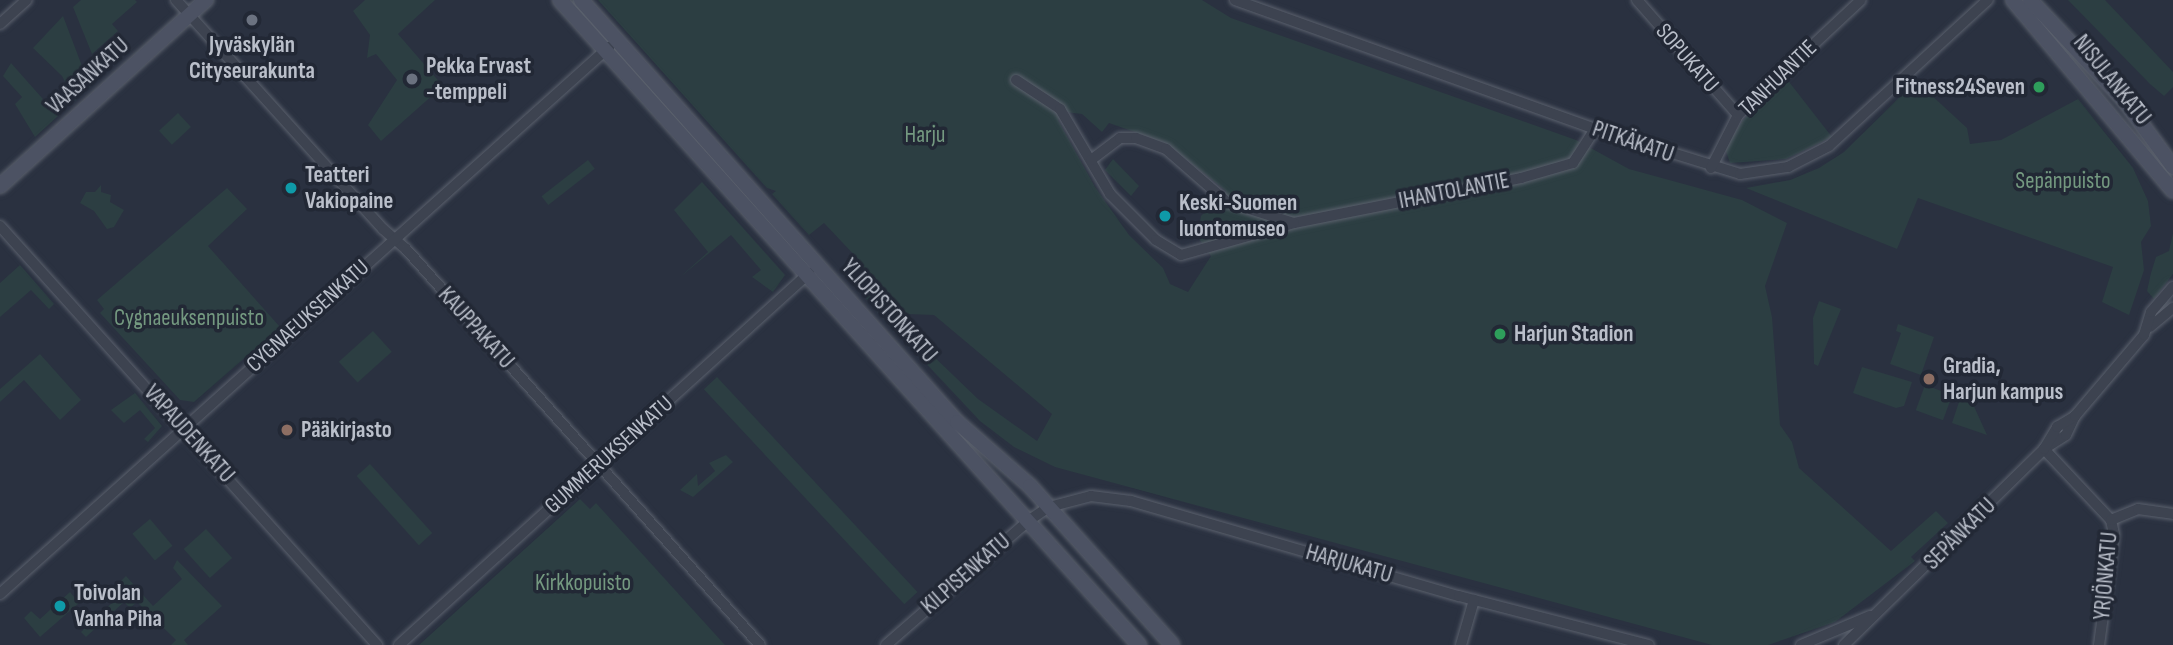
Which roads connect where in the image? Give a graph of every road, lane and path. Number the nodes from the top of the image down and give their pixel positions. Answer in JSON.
{"nodes":[{"id":1,"x":27,"y":0,"type":"edge"},
{"id":2,"x":176,"y":0,"type":"edge"},
{"id":3,"x":206,"y":0,"type":"edge"},
{"id":4,"x":560,"y":0,"type":"edge"},
{"id":5,"x":581,"y":0,"type":"edge"},
{"id":6,"x":1236,"y":0,"type":"edge"},
{"id":7,"x":1637,"y":0,"type":"edge"},
{"id":8,"x":1861,"y":0,"type":"edge"},
{"id":9,"x":1988,"y":0,"type":"edge"},
{"id":10,"x":2013,"y":0,"type":"edge"},
{"id":11,"x":2030,"y":0,"type":"edge"},
{"id":12,"x":190,"y":14,"type":"junction"},
{"id":13,"x":0,"y":24,"type":"edge"},
{"id":14,"x":615,"y":38,"type":"junction"},
{"id":15,"x":606,"y":51,"type":"junction"},
{"id":16,"x":1016,"y":80,"type":"dead end"},
{"id":17,"x":1738,"y":115,"type":"junction"},
{"id":18,"x":1595,"y":129,"type":"junction"},
{"id":19,"x":1091,"y":160,"type":"junction"},
{"id":20,"x":2173,"y":167,"type":"edge"},
{"id":21,"x":1711,"y":168,"type":"junction"},
{"id":22,"x":0,"y":186,"type":"edge"},
{"id":23,"x":2173,"y":191,"type":"edge"},
{"id":24,"x":1294,"y":223,"type":"junction"},
{"id":25,"x":0,"y":226,"type":"edge"},
{"id":26,"x":393,"y":239,"type":"junction"},
{"id":27,"x":813,"y":270,"type":"junction"},
{"id":28,"x":2173,"y":287,"type":"edge"},
{"id":29,"x":2173,"y":308,"type":"edge"},
{"id":30,"x":2150,"y":327,"type":"junction"},
{"id":31,"x":183,"y":428,"type":"junction"},
{"id":32,"x":2044,"y":449,"type":"junction"},
{"id":33,"x":597,"y":466,"type":"junction"},
{"id":34,"x":1049,"y":507,"type":"junction"},
{"id":35,"x":2173,"y":514,"type":"edge"},
{"id":36,"x":2111,"y":520,"type":"junction"},
{"id":37,"x":1028,"y":521,"type":"junction"},
{"id":38,"x":0,"y":594,"type":"edge"},
{"id":39,"x":1474,"y":600,"type":"junction"},
{"id":40,"x":1874,"y":615,"type":"junction"},
{"id":41,"x":401,"y":643,"type":"edge"},
{"id":42,"x":377,"y":645,"type":"edge"},
{"id":43,"x":760,"y":645,"type":"edge"},
{"id":44,"x":886,"y":645,"type":"edge"},
{"id":45,"x":1139,"y":645,"type":"edge"},
{"id":46,"x":1172,"y":645,"type":"edge"},
{"id":47,"x":1461,"y":645,"type":"edge"},
{"id":48,"x":1649,"y":645,"type":"edge"},
{"id":49,"x":1801,"y":645,"type":"edge"},
{"id":50,"x":1844,"y":645,"type":"edge"},
{"id":51,"x":2099,"y":645,"type":"edge"}],
"edges":[{"from":1,"to":13,"type":"street"},
{"from":2,"to":12,"type":"street","name":"KAUPPAKATU"},
{"from":3,"to":12,"type":"main road","name":"VAASANKATU"},
{"from":4,"to":15,"type":"main road","name":"YLIOPISTONKATU"},
{"from":5,"to":14,"type":"main road","name":"YLIOPISTONKATU"},
{"from":6,"to":18,"type":"street","name":"PITKÄKATU"},
{"from":7,"to":17,"type":"street","name":"SOPUKATU"},
{"from":8,"to":17,"type":"street","name":"TANHUANTIE"},
{"from":9,"to":21,"type":"street","name":"PITKÄKATU"},
{"from":10,"to":23,"type":"main road","name":"NISULANKATU"},
{"from":11,"to":20,"type":"main road","name":"NISULANKATU"},
{"from":12,"to":22,"type":"main road","name":"VAASANKATU"},
{"from":12,"to":26,"type":"street","name":"KAUPPAKATU"},
{"from":14,"to":15,"type":"street","name":"CYGNAEUKSENKATU"},
{"from":14,"to":27,"type":"main road","name":"YLIOPISTONKATU"},
{"from":15,"to":26,"type":"street","name":"CYGNAEUKSENKATU"},
{"from":15,"to":27,"type":"main road","name":"YLIOPISTONKATU"},
{"from":16,"to":19,"type":"street","name":"IHANTOLANTIE"},
{"from":17,"to":21,"type":"street","name":"TANHUANTIE"},
{"from":18,"to":21,"type":"street","name":"PITKÄKATU"},
{"from":18,"to":24,"type":"street","name":"IHANTOLANTIE"},
{"from":19,"to":24,"type":"street","name":"IHANTOLANTIE"},
{"from":19,"to":24,"type":"street","name":"IHANTOLANTIE"},
{"from":25,"to":31,"type":"street","name":"VAPAUDENKATU"},
{"from":26,"to":31,"type":"street","name":"CYGNAEUKSENKATU"},
{"from":26,"to":33,"type":"street","name":"KAUPPAKATU"},
{"from":27,"to":33,"type":"street","name":"GUMMERUKSENKATU"},
{"from":27,"to":34,"type":"main road","name":"YLIOPISTONKATU"},
{"from":27,"to":37,"type":"main road","name":"YLIOPISTONKATU"},
{"from":28,"to":30,"type":"street","name":"SEPÄNKATU"},
{"from":29,"to":30,"type":"street","name":"SEPÄNKATU"},
{"from":30,"to":32,"type":"street","name":"SEPÄNKATU"},
{"from":31,"to":38,"type":"street","name":"CYGNAEUKSENKATU"},
{"from":31,"to":42,"type":"street","name":"VAPAUDENKATU"},
{"from":32,"to":36,"type":"street","name":"YRJÖNKATU"},
{"from":32,"to":40,"type":"street","name":"SEPÄNKATU"},
{"from":33,"to":41,"type":"street","name":"GUMMERUKSENKATU"},
{"from":33,"to":43,"type":"street","name":"KAUPPAKATU"},
{"from":34,"to":37,"type":"street","name":"KILPISENKATU"},
{"from":34,"to":39,"type":"street","name":"HARJUKATU"},
{"from":34,"to":46,"type":"main road","name":"YLIOPISTONKATU"},
{"from":35,"to":36,"type":"street"},
{"from":36,"to":51,"type":"street","name":"YRJÖNKATU"},
{"from":37,"to":44,"type":"street","name":"KILPISENKATU"},
{"from":37,"to":45,"type":"main road","name":"YLIOPISTONKATU"},
{"from":39,"to":47,"type":"street"},
{"from":39,"to":48,"type":"street","name":"HARJUKATU"},
{"from":40,"to":49,"type":"street","name":"SEPÄNKATU"},
{"from":40,"to":50,"type":"street","name":"SEPÄNKATU"}]}
